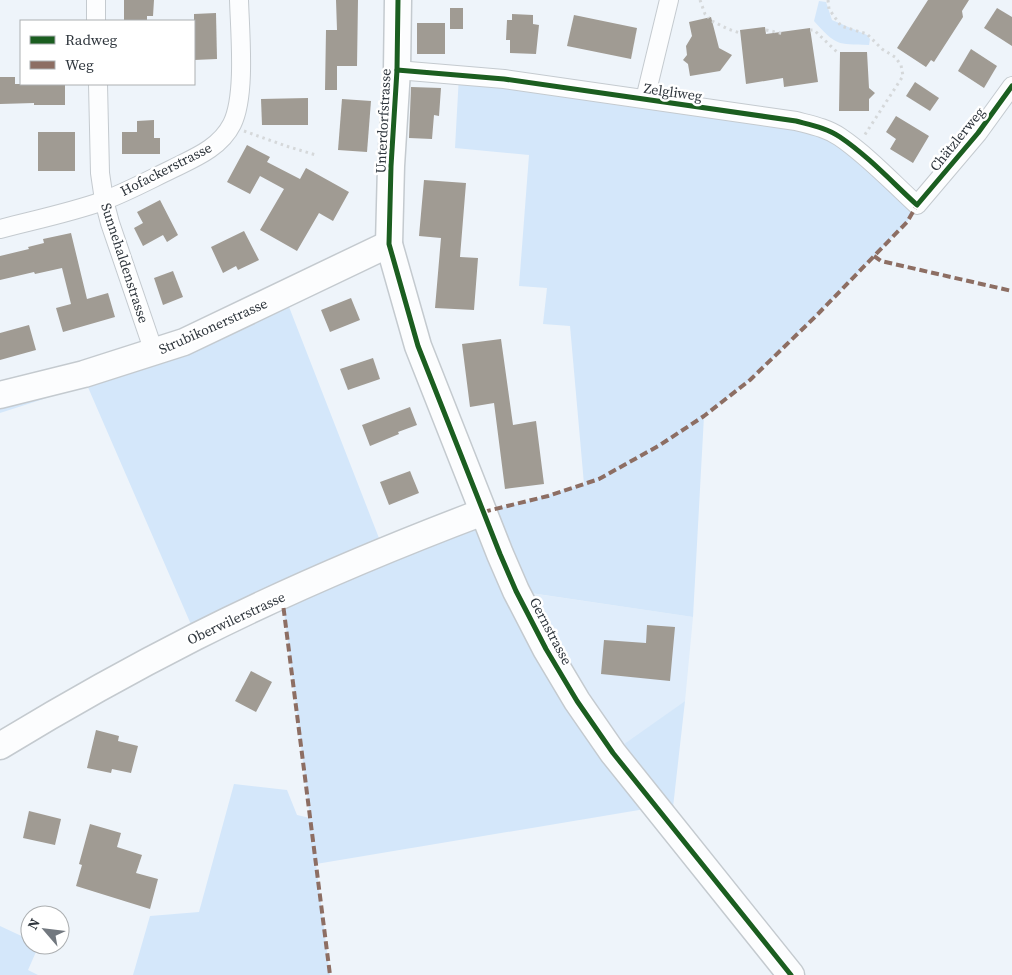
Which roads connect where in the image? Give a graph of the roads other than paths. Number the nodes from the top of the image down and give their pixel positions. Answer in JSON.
{"nodes":[{"id":1,"x":96,"y":0,"type":"edge"},
{"id":2,"x":239,"y":0,"type":"edge"},
{"id":3,"x":398,"y":0,"type":"edge"},
{"id":4,"x":669,"y":0,"type":"edge"},
{"id":5,"x":96,"y":20,"type":"edge"},
{"id":6,"x":397,"y":70,"type":"junction"},
{"id":7,"x":98,"y":85,"type":"edge"},
{"id":8,"x":1012,"y":86,"type":"edge"},
{"id":9,"x":645,"y":99,"type":"junction"},
{"id":10,"x":104,"y":200,"type":"junction"},
{"id":11,"x":917,"y":204,"type":"joint"},
{"id":12,"x":0,"y":229,"type":"edge"},
{"id":13,"x":389,"y":244,"type":"junction"},
{"id":14,"x":154,"y":352,"type":"junction"},
{"id":15,"x":0,"y":395,"type":"edge"},
{"id":16,"x":483,"y":512,"type":"junction"},
{"id":17,"x":0,"y":746,"type":"edge"},
{"id":18,"x":791,"y":975,"type":"edge"}],
"edges":[{"from":1,"to":5,"type":"street"},
{"from":2,"to":10,"type":"street","name":"Hofackerstrasse"},
{"from":3,"to":6,"type":"street","name":"Unterdorfstrasse"},
{"from":4,"to":9,"type":"street"},
{"from":6,"to":9,"type":"street","name":"Zelgliweg"},
{"from":6,"to":13,"type":"street","name":"Unterdorfstrasse"},
{"from":7,"to":10,"type":"street","name":"Sunnehaldenstrasse"},
{"from":8,"to":11,"type":"street","name":"Chätzlerweg"},
{"from":9,"to":11,"type":"street","name":"Zelgliweg"},
{"from":10,"to":12,"type":"street","name":"Hofackerstrasse"},
{"from":10,"to":14,"type":"street","name":"Sunnehaldenstrasse"},
{"from":13,"to":14,"type":"street","name":"Strubikonerstrasse"},
{"from":13,"to":16,"type":"street","name":"Gernstrasse"},
{"from":14,"to":15,"type":"street","name":"Strubikonerstrasse"},
{"from":16,"to":17,"type":"street","name":"Oberwilerstrasse"},
{"from":16,"to":18,"type":"street","name":"Gernstrasse"}]}
